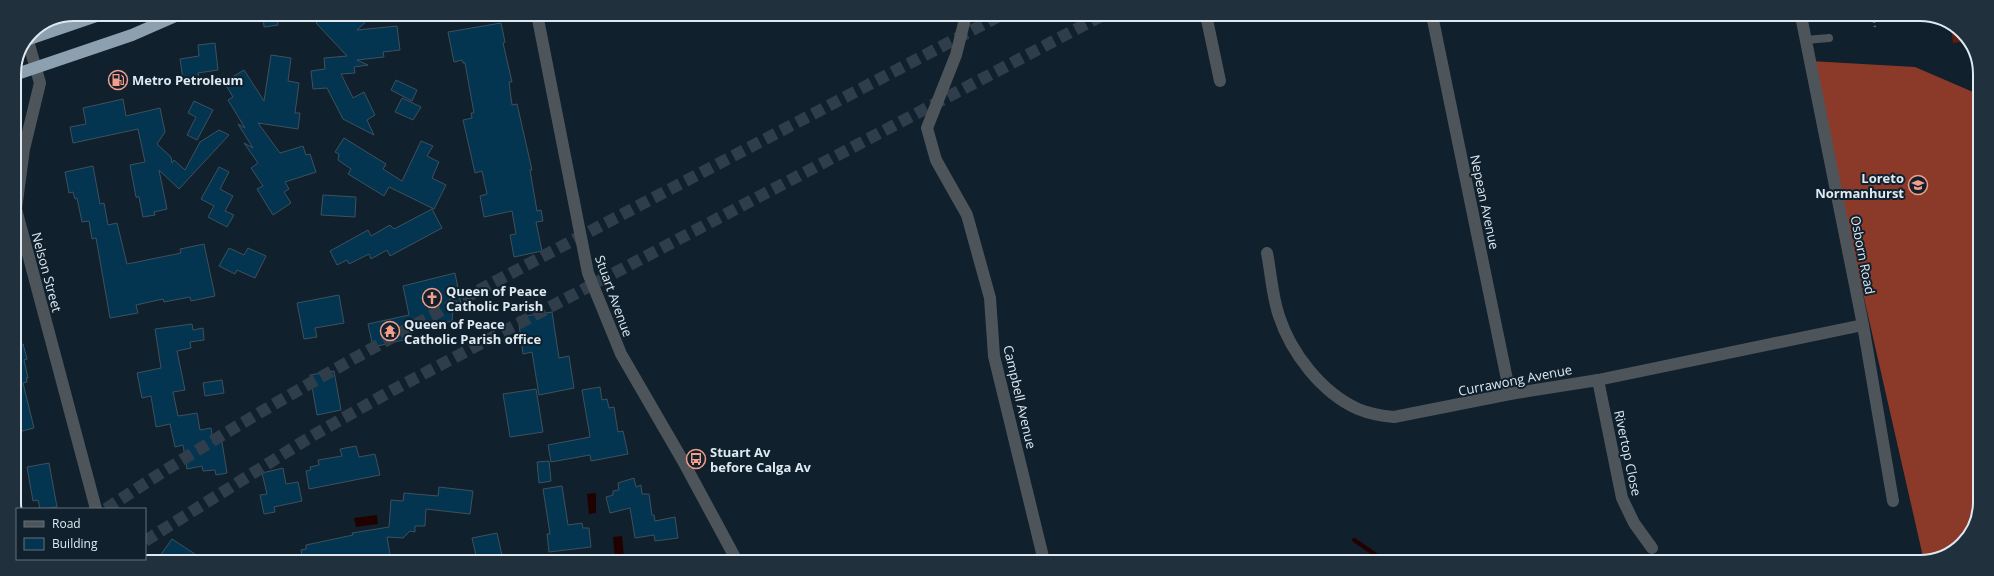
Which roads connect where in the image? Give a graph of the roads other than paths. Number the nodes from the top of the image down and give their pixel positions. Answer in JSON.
{"nodes":[{"id":1,"x":82,"y":21,"type":"edge"},
{"id":2,"x":164,"y":21,"type":"edge"},
{"id":3,"x":538,"y":21,"type":"edge"},
{"id":4,"x":964,"y":21,"type":"edge"},
{"id":5,"x":1207,"y":21,"type":"edge"},
{"id":6,"x":1433,"y":21,"type":"edge"},
{"id":7,"x":1802,"y":21,"type":"edge"},
{"id":8,"x":37,"y":37,"type":"edge"},
{"id":9,"x":1829,"y":38,"type":"dead end"},
{"id":10,"x":1806,"y":40,"type":"junction"},
{"id":11,"x":30,"y":46,"type":"edge"},
{"id":12,"x":36,"y":68,"type":"junction"},
{"id":13,"x":21,"y":73,"type":"edge"},
{"id":14,"x":1220,"y":81,"type":"dead end"},
{"id":15,"x":21,"y":172,"type":"edge"},
{"id":16,"x":21,"y":228,"type":"edge"},
{"id":17,"x":1267,"y":253,"type":"dead end"},
{"id":18,"x":1863,"y":325,"type":"junction"},
{"id":19,"x":1598,"y":380,"type":"junction"},
{"id":20,"x":1510,"y":394,"type":"junction"},
{"id":21,"x":1893,"y":501,"type":"dead end"},
{"id":22,"x":96,"y":508,"type":"edge"},
{"id":23,"x":1652,"y":548,"type":"dead end"},
{"id":24,"x":734,"y":555,"type":"edge"},
{"id":25,"x":1043,"y":555,"type":"edge"}],
"edges":[{"from":1,"to":8,"type":"highway"},
{"from":2,"to":12,"type":"highway"},
{"from":3,"to":24,"type":"street","name":"Stuart Avenue"},
{"from":4,"to":25,"type":"street","name":"Campbell Avenue"},
{"from":5,"to":14,"type":"street"},
{"from":6,"to":20,"type":"street","name":"Nepean Avenue"},
{"from":7,"to":10,"type":"street","name":"Osborn Road"},
{"from":9,"to":10,"type":"lane"},
{"from":10,"to":18,"type":"street","name":"Osborn Road"},
{"from":11,"to":12,"type":"street","name":"Nelson Street"},
{"from":12,"to":13,"type":"highway"},
{"from":12,"to":15,"type":"street","name":"Nelson Street"},
{"from":16,"to":22,"type":"street","name":"Nelson Street"},
{"from":17,"to":20,"type":"street","name":"Currawong Avenue"},
{"from":18,"to":19,"type":"street","name":"Currawong Avenue"},
{"from":18,"to":21,"type":"street","name":"Osborn Road"},
{"from":19,"to":20,"type":"street","name":"Currawong Avenue"},
{"from":19,"to":23,"type":"street","name":"Rivertop Close"}]}
